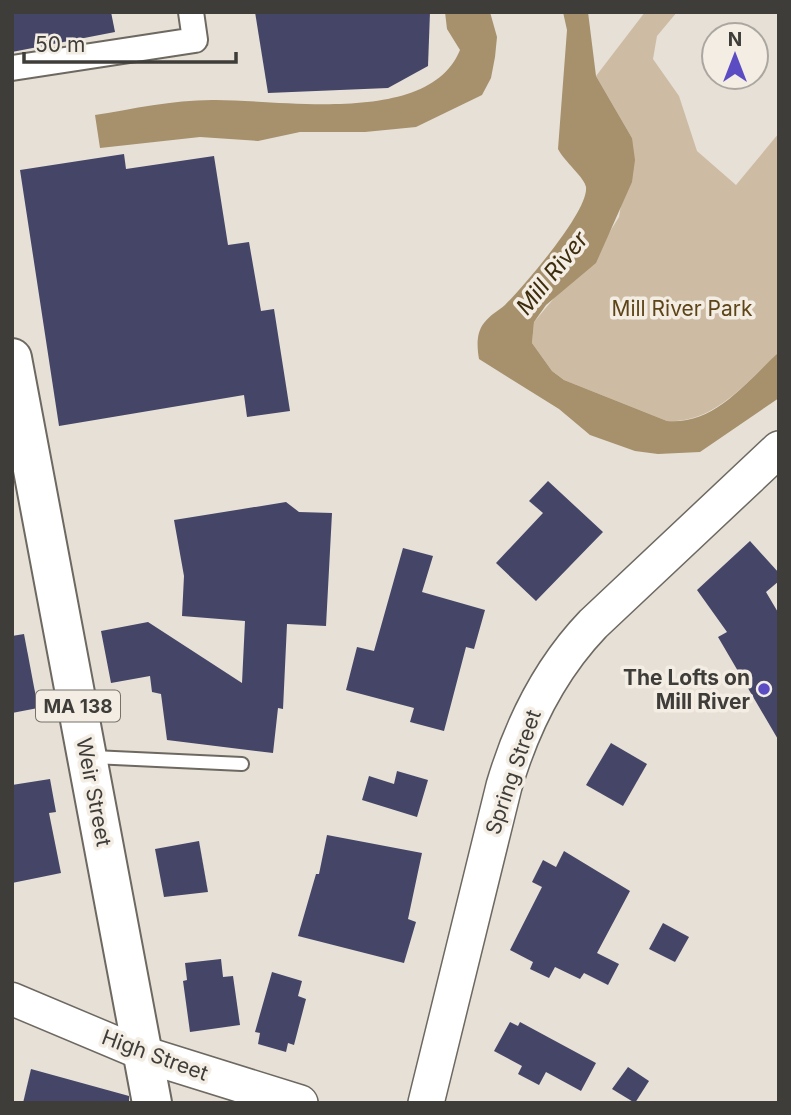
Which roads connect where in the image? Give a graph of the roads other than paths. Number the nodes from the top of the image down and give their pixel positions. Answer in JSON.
{"nodes":[{"id":1,"x":191,"y":12,"type":"edge"},
{"id":2,"x":12,"y":68,"type":"edge"},
{"id":3,"x":12,"y":358,"type":"edge"},
{"id":4,"x":779,"y":449,"type":"edge"},
{"id":5,"x":87,"y":757,"type":"junction"},
{"id":6,"x":243,"y":764,"type":"dead end"},
{"id":7,"x":12,"y":999,"type":"edge"},
{"id":8,"x":143,"y":1054,"type":"junction"},
{"id":9,"x":152,"y":1103,"type":"edge"},
{"id":10,"x":300,"y":1103,"type":"edge"},
{"id":11,"x":426,"y":1103,"type":"edge"}],
"edges":[{"from":1,"to":2,"type":"street"},
{"from":3,"to":5,"type":"main road","name":"Weir Street","number":"MA 138"},
{"from":4,"to":11,"type":"main road","name":"Spring Street"},
{"from":5,"to":6,"type":"lane"},
{"from":5,"to":8,"type":"main road","name":"Weir Street","number":"MA 138"},
{"from":7,"to":8,"type":"street","name":"High Street"},
{"from":8,"to":9,"type":"main road","name":"Weir Street","number":"MA 138"},
{"from":8,"to":10,"type":"main road","name":"High Street"}]}
